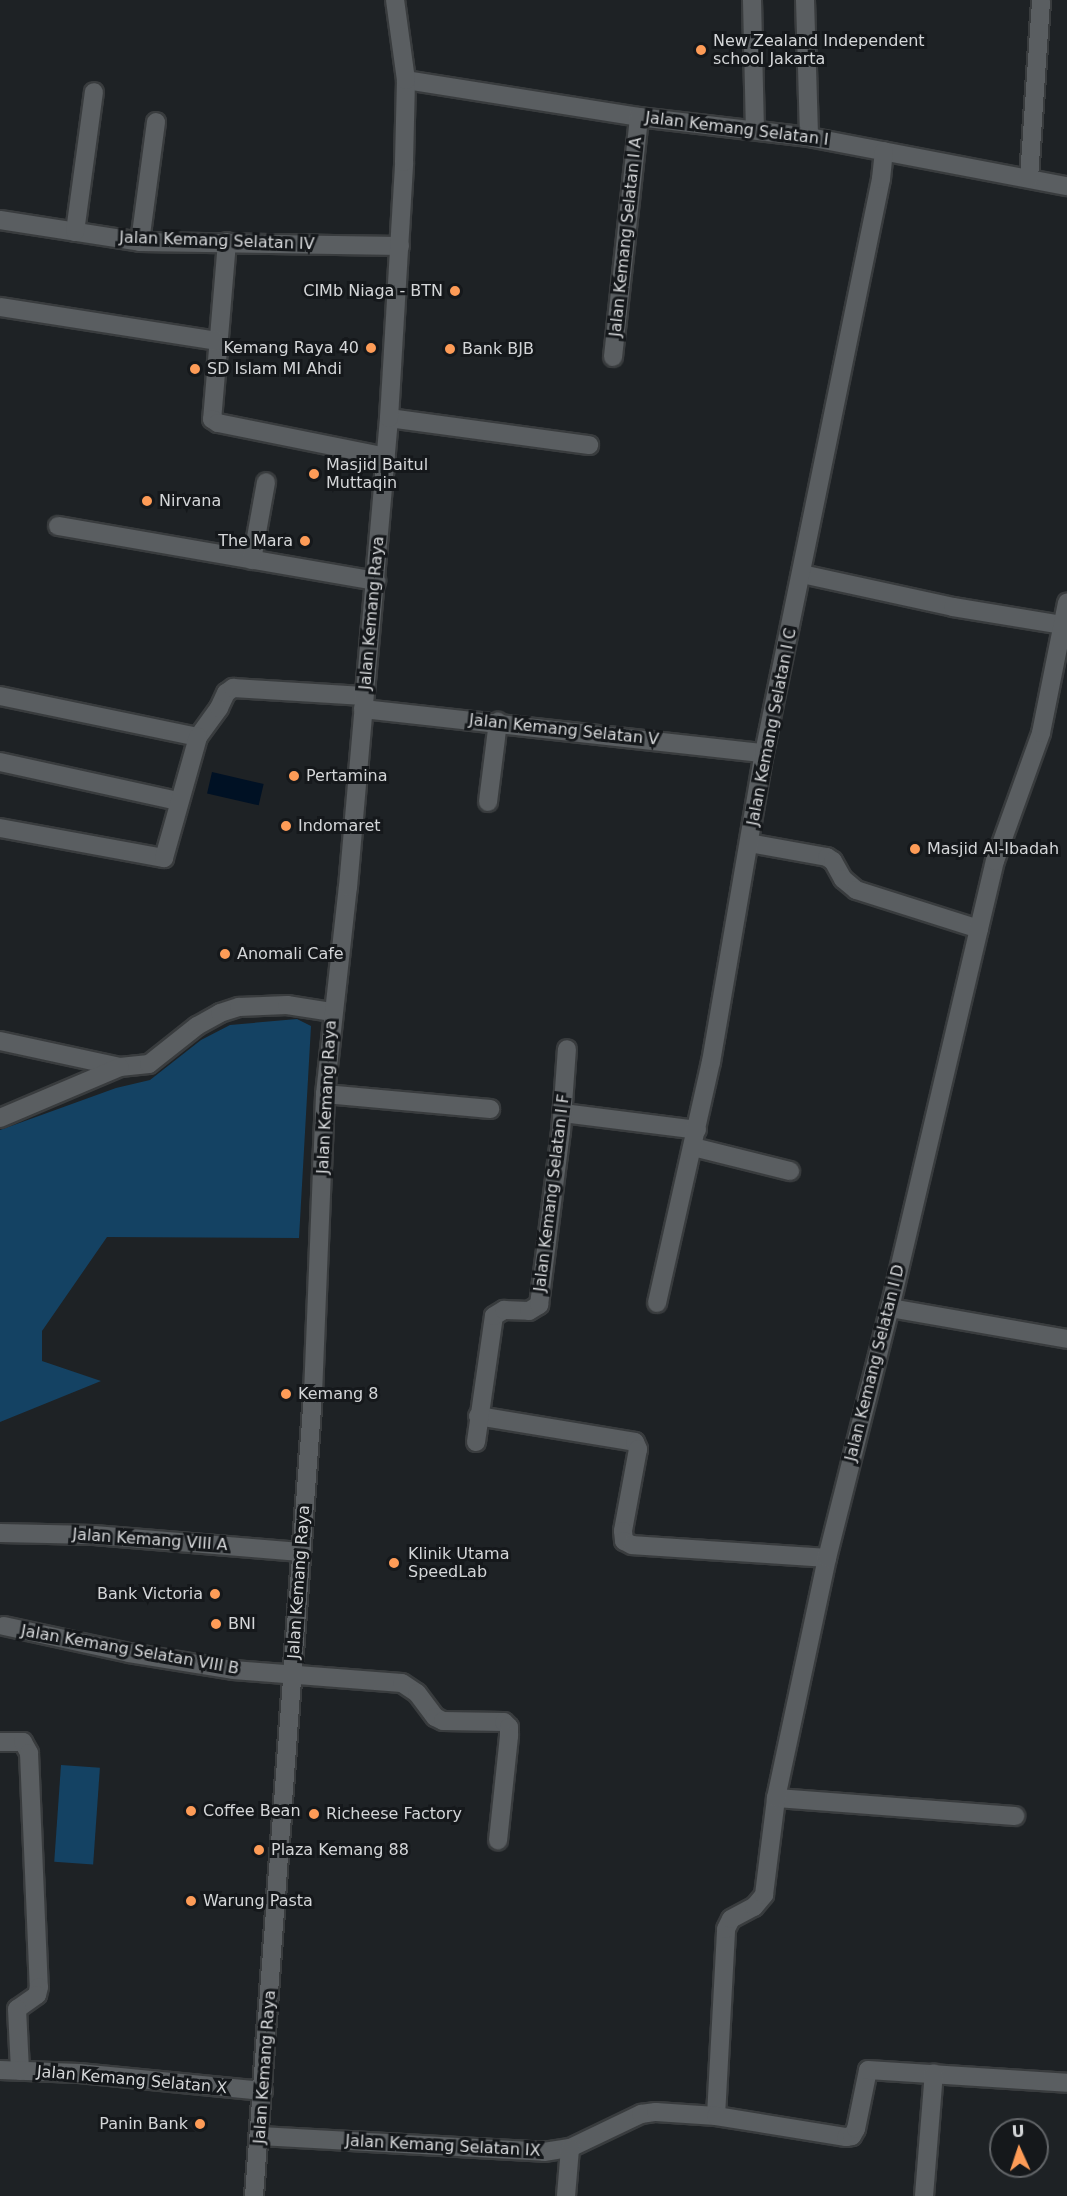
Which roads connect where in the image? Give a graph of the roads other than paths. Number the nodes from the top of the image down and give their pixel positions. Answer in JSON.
{"nodes":[{"id":1,"x":395,"y":0,"type":"edge"},
{"id":2,"x":752,"y":0,"type":"edge"},
{"id":3,"x":805,"y":0,"type":"edge"},
{"id":4,"x":1041,"y":0,"type":"edge"},
{"id":5,"x":406,"y":80,"type":"junction"},
{"id":6,"x":94,"y":92,"type":"dead end"},
{"id":7,"x":639,"y":117,"type":"junction"},
{"id":8,"x":156,"y":122,"type":"dead end"},
{"id":9,"x":755,"y":130,"type":"junction"},
{"id":10,"x":809,"y":137,"type":"junction"},
{"id":11,"x":884,"y":151,"type":"junction"},
{"id":12,"x":1029,"y":178,"type":"junction"},
{"id":13,"x":1067,"y":186,"type":"edge"},
{"id":14,"x":0,"y":220,"type":"edge"},
{"id":15,"x":75,"y":232,"type":"junction"},
{"id":16,"x":140,"y":242,"type":"junction"},
{"id":17,"x":227,"y":242,"type":"junction"},
{"id":18,"x":400,"y":246,"type":"junction"},
{"id":19,"x":0,"y":308,"type":"edge"},
{"id":20,"x":217,"y":341,"type":"junction"},
{"id":21,"x":613,"y":357,"type":"dead end"},
{"id":22,"x":389,"y":418,"type":"junction"},
{"id":23,"x":589,"y":445,"type":"dead end"},
{"id":24,"x":386,"y":457,"type":"junction"},
{"id":25,"x":266,"y":482,"type":"dead end"},
{"id":26,"x":58,"y":526,"type":"dead end"},
{"id":27,"x":252,"y":560,"type":"junction"},
{"id":28,"x":802,"y":574,"type":"junction"},
{"id":29,"x":376,"y":581,"type":"junction"},
{"id":30,"x":1067,"y":603,"type":"edge"},
{"id":31,"x":1062,"y":625,"type":"junction"},
{"id":32,"x":0,"y":696,"type":"edge"},
{"id":33,"x":364,"y":702,"type":"junction"},
{"id":34,"x":498,"y":722,"type":"junction"},
{"id":35,"x":198,"y":737,"type":"junction"},
{"id":36,"x":764,"y":753,"type":"junction"},
{"id":37,"x":0,"y":762,"type":"edge"},
{"id":38,"x":178,"y":801,"type":"junction"},
{"id":39,"x":488,"y":802,"type":"dead end"},
{"id":40,"x":0,"y":828,"type":"edge"},
{"id":41,"x":749,"y":843,"type":"junction"},
{"id":42,"x":979,"y":929,"type":"junction"},
{"id":43,"x":332,"y":1012,"type":"junction"},
{"id":44,"x":0,"y":1041,"type":"edge"},
{"id":45,"x":567,"y":1049,"type":"dead end"},
{"id":46,"x":120,"y":1067,"type":"junction"},
{"id":47,"x":325,"y":1094,"type":"junction"},
{"id":48,"x":490,"y":1109,"type":"dead end"},
{"id":49,"x":563,"y":1113,"type":"junction"},
{"id":50,"x":0,"y":1118,"type":"edge"},
{"id":51,"x":695,"y":1139,"type":"junction"},
{"id":52,"x":790,"y":1171,"type":"dead end"},
{"id":53,"x":657,"y":1303,"type":"dead end"},
{"id":54,"x":890,"y":1308,"type":"junction"},
{"id":55,"x":1067,"y":1339,"type":"edge"},
{"id":56,"x":478,"y":1416,"type":"junction"},
{"id":57,"x":476,"y":1442,"type":"dead end"},
{"id":58,"x":0,"y":1533,"type":"edge"},
{"id":59,"x":300,"y":1552,"type":"junction"},
{"id":60,"x":827,"y":1558,"type":"junction"},
{"id":61,"x":4,"y":1626,"type":"dead end"},
{"id":62,"x":292,"y":1676,"type":"junction"},
{"id":63,"x":0,"y":1742,"type":"edge"},
{"id":64,"x":776,"y":1798,"type":"junction"},
{"id":65,"x":1015,"y":1816,"type":"dead end"},
{"id":66,"x":498,"y":1840,"type":"dead end"},
{"id":67,"x":0,"y":2070,"type":"edge"},
{"id":68,"x":20,"y":2071,"type":"junction"},
{"id":69,"x":934,"y":2073,"type":"junction"},
{"id":70,"x":1067,"y":2083,"type":"edge"},
{"id":71,"x":263,"y":2091,"type":"junction"},
{"id":72,"x":716,"y":2116,"type":"junction"},
{"id":73,"x":260,"y":2136,"type":"junction"},
{"id":74,"x":570,"y":2148,"type":"junction"},
{"id":75,"x":254,"y":2196,"type":"edge"},
{"id":76,"x":566,"y":2196,"type":"edge"},
{"id":77,"x":924,"y":2196,"type":"edge"}],
"edges":[{"from":1,"to":5,"type":"street","name":"Jalan Kemang Raya"},
{"from":2,"to":9,"type":"street"},
{"from":3,"to":10,"type":"street"},
{"from":4,"to":12,"type":"street"},
{"from":5,"to":7,"type":"street","name":"Jalan Kemang Selatan I"},
{"from":5,"to":18,"type":"street","name":"Jalan Kemang Raya"},
{"from":6,"to":15,"type":"street"},
{"from":7,"to":9,"type":"street","name":"Jalan Kemang Selatan I"},
{"from":7,"to":21,"type":"street","name":"Jalan Kemang Selatan I A"},
{"from":8,"to":16,"type":"street"},
{"from":9,"to":10,"type":"street","name":"Jalan Kemang Selatan I"},
{"from":10,"to":11,"type":"street","name":"Jalan Kemang Selatan I"},
{"from":11,"to":12,"type":"street","name":"Jalan Kemang Selatan I"},
{"from":11,"to":28,"type":"street","name":"Jalan Kemang Selatan I C"},
{"from":12,"to":13,"type":"street","name":"Jalan Kemang Selatan I"},
{"from":14,"to":15,"type":"street","name":"Jalan Kemang Selatan IV"},
{"from":15,"to":16,"type":"street","name":"Jalan Kemang Selatan IV"},
{"from":16,"to":17,"type":"street","name":"Jalan Kemang Selatan IV"},
{"from":17,"to":18,"type":"street","name":"Jalan Kemang Selatan IV"},
{"from":17,"to":20,"type":"street"},
{"from":18,"to":22,"type":"street","name":"Jalan Kemang Raya"},
{"from":19,"to":20,"type":"street"},
{"from":20,"to":24,"type":"street"},
{"from":22,"to":23,"type":"street"},
{"from":22,"to":24,"type":"street","name":"Jalan Kemang Raya"},
{"from":24,"to":29,"type":"street","name":"Jalan Kemang Raya"},
{"from":25,"to":27,"type":"street"},
{"from":26,"to":27,"type":"street"},
{"from":27,"to":29,"type":"street"},
{"from":28,"to":31,"type":"street"},
{"from":28,"to":36,"type":"street","name":"Jalan Kemang Selatan I C"},
{"from":29,"to":33,"type":"street","name":"Jalan Kemang Raya"},
{"from":30,"to":31,"type":"street","name":"Jalan Kemang Selatan I D"},
{"from":31,"to":42,"type":"street","name":"Jalan Kemang Selatan I D"},
{"from":32,"to":35,"type":"street"},
{"from":33,"to":34,"type":"street","name":"Jalan Kemang Selatan V"},
{"from":33,"to":35,"type":"street","name":"Jalan Kemang Selatan V"},
{"from":33,"to":43,"type":"street","name":"Jalan Kemang Raya"},
{"from":34,"to":36,"type":"street","name":"Jalan Kemang Selatan V"},
{"from":34,"to":39,"type":"street"},
{"from":35,"to":38,"type":"street"},
{"from":36,"to":41,"type":"street","name":"Jalan Kemang Selatan I C"},
{"from":37,"to":38,"type":"street"},
{"from":38,"to":40,"type":"street"},
{"from":41,"to":42,"type":"street"},
{"from":41,"to":51,"type":"street","name":"Jalan Kemang Selatan I C"},
{"from":42,"to":54,"type":"street","name":"Jalan Kemang Selatan I D"},
{"from":43,"to":46,"type":"street"},
{"from":43,"to":47,"type":"street","name":"Jalan Kemang Raya"},
{"from":44,"to":46,"type":"street"},
{"from":45,"to":49,"type":"street","name":"Jalan Kemang Selatan I F"},
{"from":46,"to":50,"type":"street"},
{"from":47,"to":48,"type":"street"},
{"from":47,"to":59,"type":"street","name":"Jalan Kemang Raya"},
{"from":49,"to":51,"type":"street"},
{"from":49,"to":56,"type":"street","name":"Jalan Kemang Selatan I F"},
{"from":51,"to":52,"type":"street"},
{"from":51,"to":53,"type":"street","name":"Jalan Kemang Selatan I C"},
{"from":54,"to":55,"type":"street"},
{"from":54,"to":60,"type":"street","name":"Jalan Kemang Selatan I D"},
{"from":56,"to":57,"type":"street","name":"Jalan Kemang Selatan I F"},
{"from":56,"to":60,"type":"street"},
{"from":58,"to":59,"type":"street","name":"Jalan Kemang VIII A"},
{"from":59,"to":62,"type":"street","name":"Jalan Kemang Raya"},
{"from":60,"to":64,"type":"street","name":"Jalan Kemang Selatan I D"},
{"from":61,"to":62,"type":"street","name":"Jalan Kemang Selatan VIII B"},
{"from":62,"to":66,"type":"street","name":"Jalan Kemang Selatan VIII B"},
{"from":62,"to":71,"type":"street","name":"Jalan Kemang Raya"},
{"from":63,"to":68,"type":"street"},
{"from":64,"to":65,"type":"street"},
{"from":64,"to":72,"type":"street","name":"Jalan Kemang Selatan I D"},
{"from":67,"to":68,"type":"street","name":"Jalan Kemang Selatan X"},
{"from":68,"to":71,"type":"street","name":"Jalan Kemang Selatan X"},
{"from":69,"to":70,"type":"street","name":"Jalan Kemang Selatan IX"},
{"from":69,"to":72,"type":"street","name":"Jalan Kemang Selatan IX"},
{"from":69,"to":77,"type":"street"},
{"from":71,"to":73,"type":"street","name":"Jalan Kemang Raya"},
{"from":72,"to":74,"type":"street","name":"Jalan Kemang Selatan IX"},
{"from":73,"to":74,"type":"street","name":"Jalan Kemang Selatan IX"},
{"from":73,"to":75,"type":"street","name":"Jalan Kemang Raya"},
{"from":74,"to":76,"type":"street"}]}
